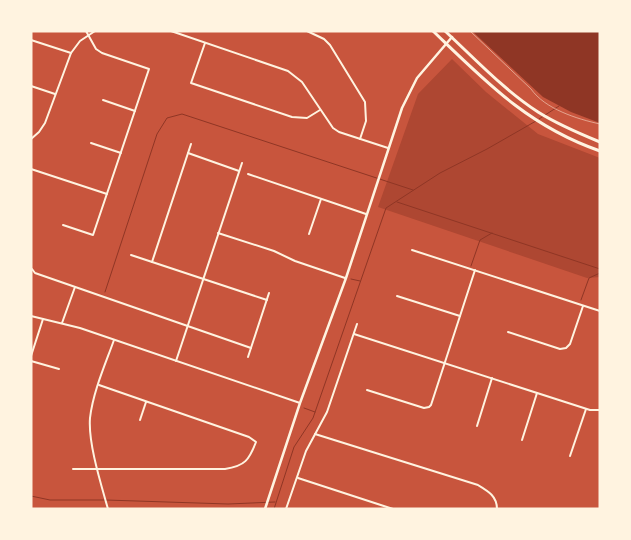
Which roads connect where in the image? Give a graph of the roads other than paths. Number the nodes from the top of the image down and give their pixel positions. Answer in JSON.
{"nodes":[{"id":1,"x":86,"y":31,"type":"edge"},
{"id":2,"x":95,"y":31,"type":"edge"},
{"id":3,"x":171,"y":31,"type":"edge"},
{"id":4,"x":307,"y":31,"type":"edge"},
{"id":5,"x":433,"y":31,"type":"edge"},
{"id":6,"x":446,"y":31,"type":"edge"},
{"id":7,"x":88,"y":35,"type":"junction"},
{"id":8,"x":452,"y":37,"type":"junction"},
{"id":9,"x":31,"y":40,"type":"edge"},
{"id":10,"x":205,"y":42,"type":"junction"},
{"id":11,"x":446,"y":44,"type":"junction"},
{"id":12,"x":71,"y":53,"type":"junction"},
{"id":13,"x":31,"y":86,"type":"edge"},
{"id":14,"x":55,"y":94,"type":"junction"},
{"id":15,"x":103,"y":100,"type":"dead end"},
{"id":16,"x":320,"y":110,"type":"junction"},
{"id":17,"x":134,"y":111,"type":"junction"},
{"id":18,"x":31,"y":139,"type":"edge"},
{"id":19,"x":360,"y":140,"type":"junction"},
{"id":20,"x":600,"y":142,"type":"edge"},
{"id":21,"x":91,"y":143,"type":"dead end"},
{"id":22,"x":191,"y":144,"type":"dead end"},
{"id":23,"x":388,"y":148,"type":"junction"},
{"id":24,"x":600,"y":151,"type":"edge"},
{"id":25,"x":121,"y":153,"type":"junction"},
{"id":26,"x":188,"y":153,"type":"junction"},
{"id":27,"x":242,"y":163,"type":"dead end"},
{"id":28,"x":31,"y":169,"type":"edge"},
{"id":29,"x":239,"y":171,"type":"junction"},
{"id":30,"x":248,"y":174,"type":"dead end"},
{"id":31,"x":107,"y":194,"type":"junction"},
{"id":32,"x":321,"y":198,"type":"junction"},
{"id":33,"x":366,"y":214,"type":"junction"},
{"id":34,"x":63,"y":225,"type":"dead end"},
{"id":35,"x":218,"y":232,"type":"junction"},
{"id":36,"x":309,"y":234,"type":"dead end"},
{"id":37,"x":412,"y":250,"type":"dead end"},
{"id":38,"x":131,"y":255,"type":"dead end"},
{"id":39,"x":152,"y":262,"type":"junction"},
{"id":40,"x":32,"y":268,"type":"edge"},
{"id":41,"x":475,"y":270,"type":"junction"},
{"id":42,"x":346,"y":278,"type":"junction"},
{"id":43,"x":204,"y":279,"type":"junction"},
{"id":44,"x":74,"y":287,"type":"junction"},
{"id":45,"x":269,"y":293,"type":"dead end"},
{"id":46,"x":397,"y":296,"type":"dead end"},
{"id":47,"x":267,"y":300,"type":"junction"},
{"id":48,"x":583,"y":306,"type":"junction"},
{"id":49,"x":600,"y":311,"type":"edge"},
{"id":50,"x":31,"y":316,"type":"edge"},
{"id":51,"x":460,"y":316,"type":"junction"},
{"id":52,"x":43,"y":319,"type":"junction"},
{"id":53,"x":62,"y":324,"type":"junction"},
{"id":54,"x":357,"y":324,"type":"dead end"},
{"id":55,"x":188,"y":327,"type":"junction"},
{"id":56,"x":508,"y":332,"type":"dead end"},
{"id":57,"x":354,"y":334,"type":"junction"},
{"id":58,"x":114,"y":340,"type":"junction"},
{"id":59,"x":251,"y":348,"type":"junction"},
{"id":60,"x":31,"y":356,"type":"edge"},
{"id":61,"x":248,"y":357,"type":"dead end"},
{"id":62,"x":31,"y":360,"type":"edge"},
{"id":63,"x":176,"y":361,"type":"junction"},
{"id":64,"x":446,"y":363,"type":"junction"},
{"id":65,"x":59,"y":369,"type":"dead end"},
{"id":66,"x":492,"y":378,"type":"junction"},
{"id":67,"x":99,"y":385,"type":"junction"},
{"id":68,"x":367,"y":390,"type":"dead end"},
{"id":69,"x":537,"y":393,"type":"junction"},
{"id":70,"x":146,"y":402,"type":"junction"},
{"id":71,"x":300,"y":404,"type":"junction"},
{"id":72,"x":428,"y":407,"type":"junction"},
{"id":73,"x":586,"y":408,"type":"junction"},
{"id":74,"x":430,"y":410,"type":"dead end"},
{"id":75,"x":600,"y":410,"type":"edge"},
{"id":76,"x":140,"y":420,"type":"dead end"},
{"id":77,"x":477,"y":426,"type":"dead end"},
{"id":78,"x":316,"y":434,"type":"junction"},
{"id":79,"x":522,"y":440,"type":"dead end"},
{"id":80,"x":570,"y":456,"type":"dead end"},
{"id":81,"x":98,"y":468,"type":"junction"},
{"id":82,"x":73,"y":469,"type":"dead end"},
{"id":83,"x":298,"y":478,"type":"junction"},
{"id":84,"x":108,"y":509,"type":"edge"},
{"id":85,"x":265,"y":509,"type":"edge"},
{"id":86,"x":286,"y":509,"type":"edge"},
{"id":87,"x":393,"y":509,"type":"edge"},
{"id":88,"x":497,"y":509,"type":"edge"}],
"edges":[{"from":1,"to":7,"type":"street"},
{"from":2,"to":7,"type":"street"},
{"from":3,"to":10,"type":"street"},
{"from":4,"to":19,"type":"street"},
{"from":5,"to":11,"type":"main road"},
{"from":6,"to":8,"type":"main road"},
{"from":7,"to":12,"type":"street"},
{"from":7,"to":17,"type":"street"},
{"from":8,"to":11,"type":"street"},
{"from":8,"to":20,"type":"main road"},
{"from":9,"to":12,"type":"street"},
{"from":10,"to":16,"type":"street"},
{"from":10,"to":16,"type":"street"},
{"from":11,"to":23,"type":"street"},
{"from":11,"to":24,"type":"main road"},
{"from":12,"to":14,"type":"street"},
{"from":13,"to":14,"type":"street"},
{"from":14,"to":18,"type":"street"},
{"from":15,"to":17,"type":"street"},
{"from":16,"to":19,"type":"street"},
{"from":17,"to":25,"type":"street"},
{"from":19,"to":23,"type":"street"},
{"from":21,"to":25,"type":"street"},
{"from":22,"to":26,"type":"street"},
{"from":23,"to":33,"type":"street"},
{"from":25,"to":31,"type":"street"},
{"from":26,"to":29,"type":"street"},
{"from":26,"to":39,"type":"street"},
{"from":27,"to":29,"type":"street"},
{"from":28,"to":31,"type":"street"},
{"from":29,"to":35,"type":"street"},
{"from":30,"to":32,"type":"street"},
{"from":31,"to":34,"type":"street"},
{"from":32,"to":33,"type":"street"},
{"from":32,"to":36,"type":"street"},
{"from":33,"to":42,"type":"street"},
{"from":35,"to":42,"type":"street"},
{"from":35,"to":43,"type":"street"},
{"from":37,"to":41,"type":"street"},
{"from":38,"to":39,"type":"street"},
{"from":39,"to":43,"type":"street"},
{"from":40,"to":44,"type":"street"},
{"from":41,"to":48,"type":"street"},
{"from":41,"to":51,"type":"street"},
{"from":42,"to":71,"type":"street"},
{"from":43,"to":47,"type":"street"},
{"from":43,"to":55,"type":"street"},
{"from":44,"to":53,"type":"street"},
{"from":44,"to":55,"type":"street"},
{"from":45,"to":47,"type":"street"},
{"from":46,"to":51,"type":"street"},
{"from":47,"to":59,"type":"street"},
{"from":48,"to":49,"type":"street"},
{"from":48,"to":56,"type":"street"},
{"from":50,"to":52,"type":"street"},
{"from":51,"to":64,"type":"street"},
{"from":52,"to":53,"type":"street"},
{"from":52,"to":60,"type":"street"},
{"from":53,"to":58,"type":"street"},
{"from":54,"to":57,"type":"street"},
{"from":55,"to":59,"type":"street"},
{"from":55,"to":63,"type":"street"},
{"from":57,"to":64,"type":"street"},
{"from":57,"to":78,"type":"street"},
{"from":58,"to":63,"type":"street"},
{"from":58,"to":67,"type":"street"},
{"from":59,"to":61,"type":"street"},
{"from":62,"to":65,"type":"street"},
{"from":63,"to":71,"type":"street"},
{"from":64,"to":66,"type":"street"},
{"from":64,"to":72,"type":"street"},
{"from":66,"to":69,"type":"street"},
{"from":66,"to":77,"type":"street"},
{"from":67,"to":70,"type":"street"},
{"from":67,"to":81,"type":"street"},
{"from":68,"to":72,"type":"street"},
{"from":69,"to":73,"type":"street"},
{"from":69,"to":79,"type":"street"},
{"from":70,"to":76,"type":"street"},
{"from":70,"to":81,"type":"street"},
{"from":71,"to":85,"type":"street"},
{"from":72,"to":74,"type":"street"},
{"from":73,"to":75,"type":"street"},
{"from":73,"to":80,"type":"street"},
{"from":78,"to":83,"type":"street"},
{"from":78,"to":88,"type":"street"},
{"from":81,"to":82,"type":"street"},
{"from":81,"to":84,"type":"street"},
{"from":83,"to":86,"type":"street"},
{"from":83,"to":87,"type":"street"}]}
